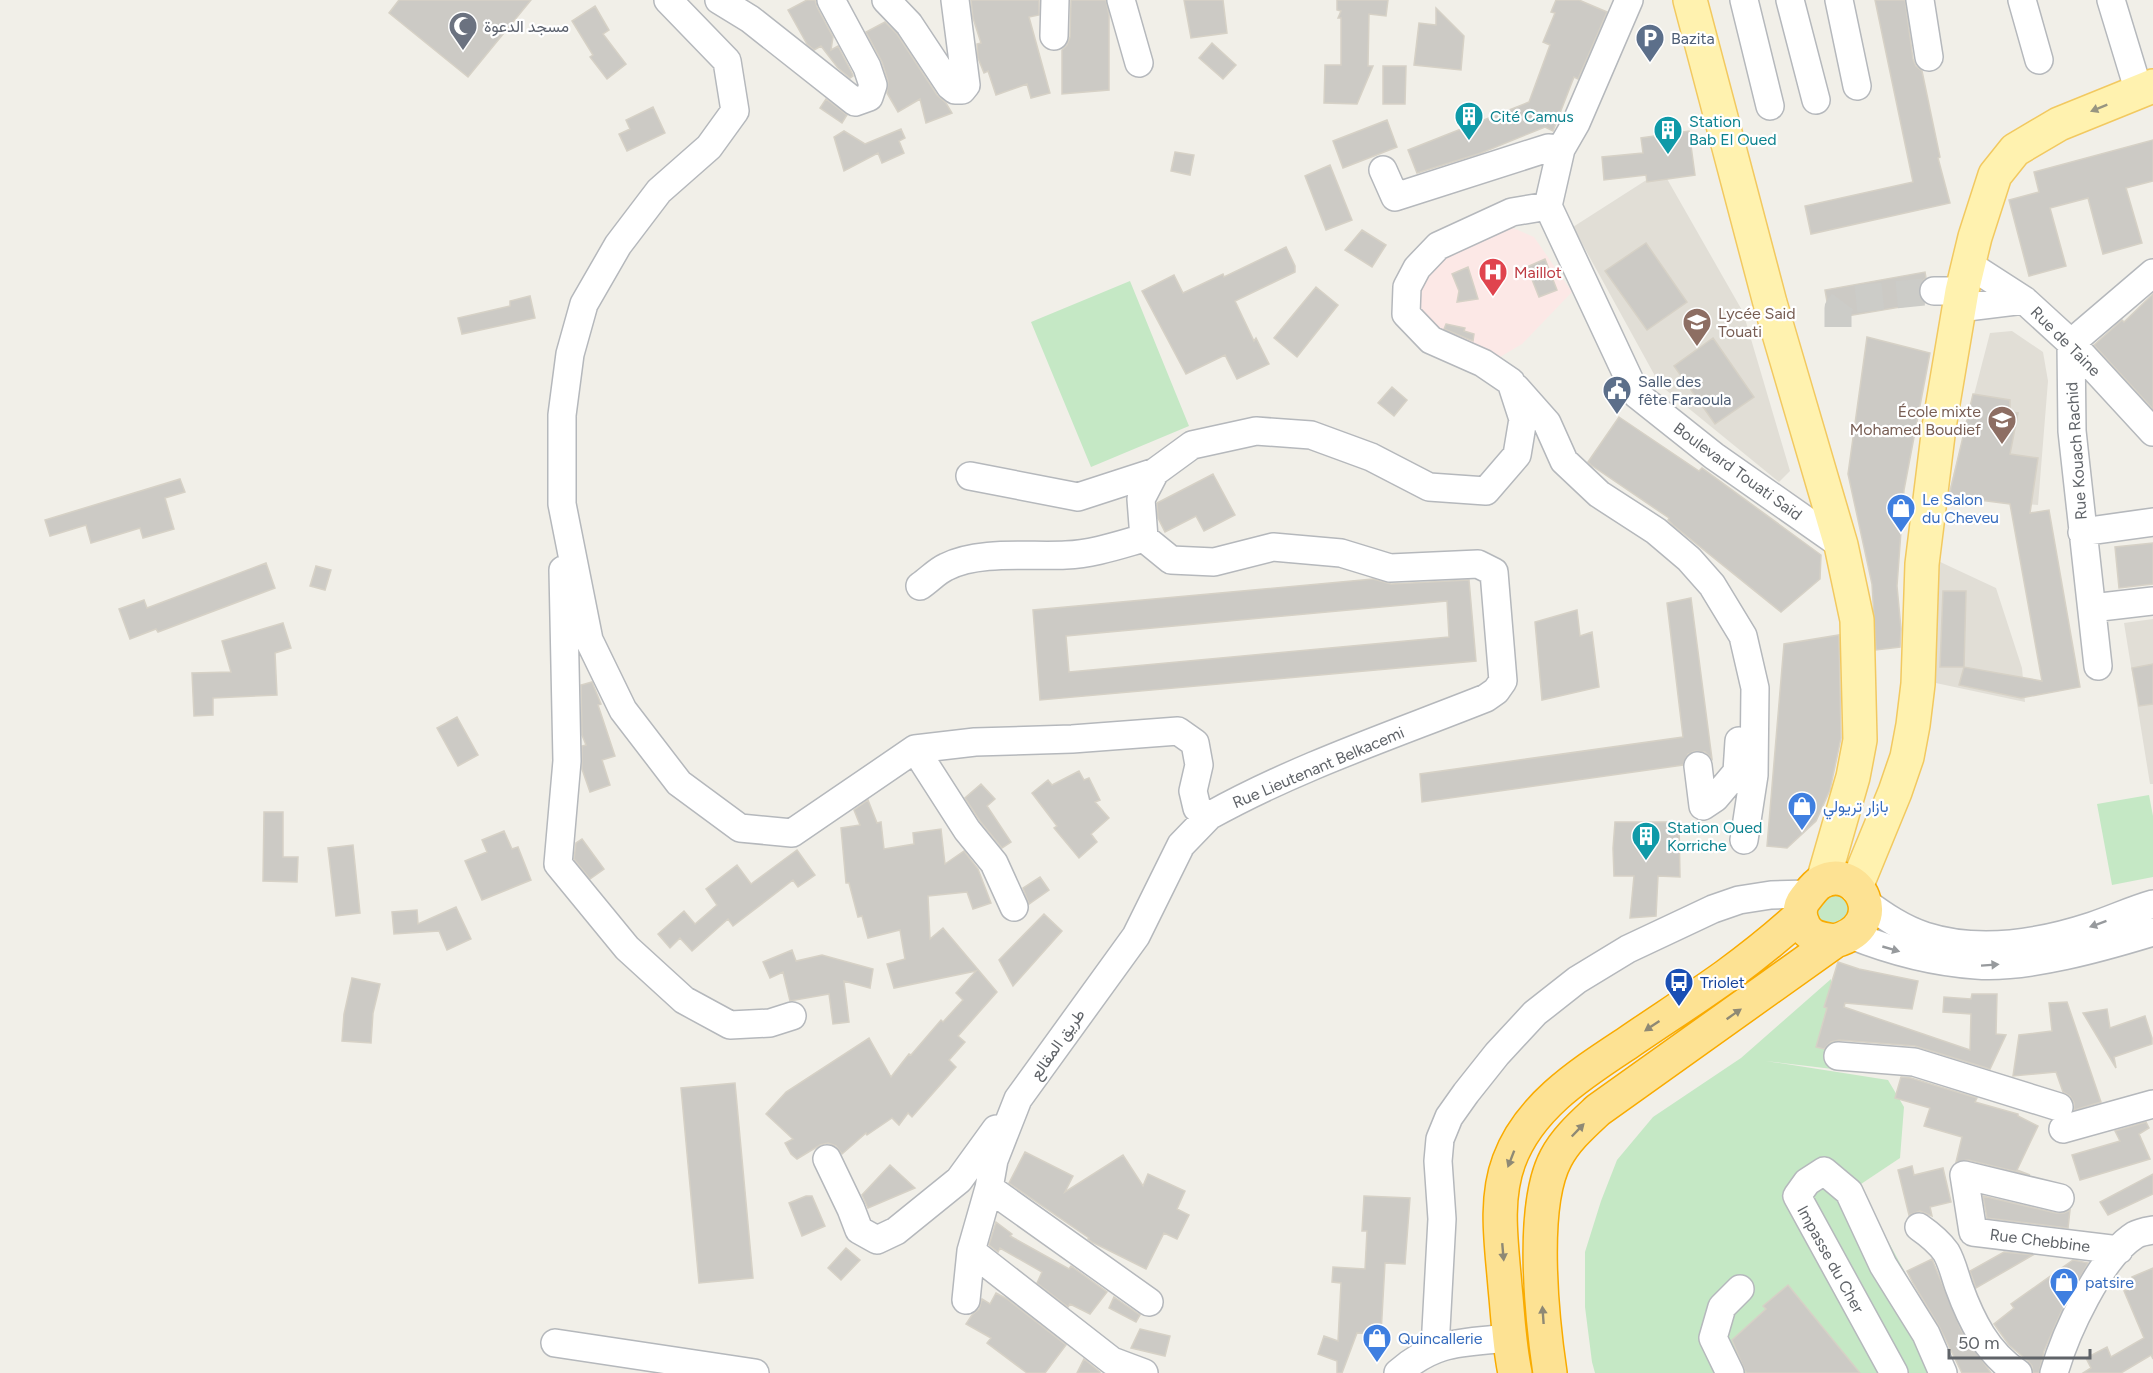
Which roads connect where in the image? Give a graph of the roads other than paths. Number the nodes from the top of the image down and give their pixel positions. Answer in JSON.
{"nodes":[{"id":1,"x":668,"y":0,"type":"edge"},
{"id":2,"x":719,"y":0,"type":"edge"},
{"id":3,"x":831,"y":0,"type":"edge"},
{"id":4,"x":886,"y":0,"type":"edge"},
{"id":5,"x":955,"y":0,"type":"edge"},
{"id":6,"x":1055,"y":0,"type":"edge"},
{"id":7,"x":1121,"y":0,"type":"edge"},
{"id":8,"x":1629,"y":0,"type":"edge"},
{"id":9,"x":1690,"y":0,"type":"edge"},
{"id":10,"x":1744,"y":0,"type":"edge"},
{"id":11,"x":1790,"y":0,"type":"edge"},
{"id":12,"x":1839,"y":0,"type":"edge"},
{"id":13,"x":1920,"y":0,"type":"edge"},
{"id":14,"x":2022,"y":0,"type":"edge"},
{"id":15,"x":2111,"y":0,"type":"edge"},
{"id":16,"x":1054,"y":36,"type":"dead end"},
{"id":17,"x":1929,"y":57,"type":"dead end"},
{"id":18,"x":2039,"y":60,"type":"dead end"},
{"id":19,"x":1139,"y":63,"type":"dead end"},
{"id":20,"x":1857,"y":86,"type":"dead end"},
{"id":21,"x":2146,"y":89,"type":"edge"},
{"id":22,"x":1816,"y":100,"type":"dead end"},
{"id":23,"x":1770,"y":106,"type":"dead end"},
{"id":24,"x":1561,"y":149,"type":"junction"},
{"id":25,"x":1383,"y":170,"type":"dead end"},
{"id":26,"x":1548,"y":206,"type":"junction"},
{"id":27,"x":2153,"y":273,"type":"edge"},
{"id":28,"x":1956,"y":288,"type":"junction"},
{"id":29,"x":2024,"y":300,"type":"junction"},
{"id":30,"x":2071,"y":343,"type":"junction"},
{"id":31,"x":1511,"y":382,"type":"junction"},
{"id":32,"x":2153,"y":432,"type":"edge"},
{"id":33,"x":1155,"y":472,"type":"junction"},
{"id":34,"x":970,"y":476,"type":"dead end"},
{"id":35,"x":562,"y":504,"type":"junction"},
{"id":36,"x":2153,"y":522,"type":"edge"},
{"id":37,"x":2082,"y":532,"type":"junction"},
{"id":38,"x":1144,"y":538,"type":"junction"},
{"id":39,"x":1841,"y":545,"type":"junction"},
{"id":40,"x":920,"y":586,"type":"dead end"},
{"id":41,"x":2153,"y":601,"type":"edge"},
{"id":42,"x":2092,"y":608,"type":"junction"},
{"id":43,"x":2098,"y":666,"type":"dead end"},
{"id":44,"x":1751,"y":672,"type":"junction"},
{"id":45,"x":915,"y":749,"type":"junction"},
{"id":46,"x":1698,"y":766,"type":"dead end"},
{"id":47,"x":1209,"y":816,"type":"junction"},
{"id":48,"x":1743,"y":840,"type":"dead end"},
{"id":49,"x":1861,"y":895,"type":"junction"},
{"id":50,"x":1811,"y":897,"type":"junction"},
{"id":51,"x":2153,"y":904,"type":"edge"},
{"id":52,"x":1014,"y":908,"type":"dead end"},
{"id":53,"x":2153,"y":932,"type":"edge"},
{"id":54,"x":1843,"y":938,"type":"junction"},
{"id":55,"x":1929,"y":948,"type":"junction"},
{"id":56,"x":792,"y":1016,"type":"dead end"},
{"id":57,"x":1838,"y":1056,"type":"dead end"},
{"id":58,"x":1018,"y":1099,"type":"junction"},
{"id":59,"x":2153,"y":1104,"type":"edge"},
{"id":60,"x":827,"y":1159,"type":"dead end"},
{"id":61,"x":989,"y":1188,"type":"junction"},
{"id":62,"x":2060,"y":1198,"type":"dead end"},
{"id":63,"x":1919,"y":1227,"type":"dead end"},
{"id":64,"x":2153,"y":1230,"type":"edge"},
{"id":65,"x":2119,"y":1250,"type":"junction"},
{"id":66,"x":971,"y":1251,"type":"junction"},
{"id":67,"x":1740,"y":1289,"type":"dead end"},
{"id":68,"x":966,"y":1300,"type":"dead end"},
{"id":69,"x":1149,"y":1302,"type":"dead end"},
{"id":70,"x":1509,"y":1338,"type":"junction"},
{"id":71,"x":555,"y":1343,"type":"dead end"},
{"id":72,"x":1435,"y":1348,"type":"junction"},
{"id":73,"x":755,"y":1373,"type":"edge"},
{"id":74,"x":1144,"y":1373,"type":"edge"},
{"id":75,"x":1398,"y":1373,"type":"edge"},
{"id":76,"x":1515,"y":1373,"type":"edge"},
{"id":77,"x":1550,"y":1373,"type":"edge"},
{"id":78,"x":1730,"y":1373,"type":"edge"},
{"id":79,"x":1894,"y":1373,"type":"edge"},
{"id":80,"x":1943,"y":1373,"type":"edge"},
{"id":81,"x":2018,"y":1373,"type":"edge"},
{"id":82,"x":2054,"y":1373,"type":"edge"}],
"edges":[{"from":1,"to":35,"type":"street"},
{"from":2,"to":3,"type":"street"},
{"from":4,"to":5,"type":"street"},
{"from":6,"to":16,"type":"street"},
{"from":7,"to":19,"type":"street"},
{"from":8,"to":24,"type":"street"},
{"from":9,"to":39,"type":"main road"},
{"from":10,"to":23,"type":"street"},
{"from":11,"to":22,"type":"street"},
{"from":12,"to":20,"type":"street"},
{"from":13,"to":17,"type":"street"},
{"from":14,"to":18,"type":"street"},
{"from":15,"to":21,"type":"street"},
{"from":21,"to":28,"type":"main road","one_way":true},
{"from":24,"to":25,"type":"street"},
{"from":24,"to":26,"type":"street"},
{"from":26,"to":31,"type":"street"},
{"from":26,"to":39,"type":"street","name":"Boulevard Touati Saïd"},
{"from":27,"to":30,"type":"street"},
{"from":28,"to":29,"type":"street","name":"Rue de Taine"},
{"from":28,"to":29,"type":"street"},
{"from":28,"to":49,"type":"main road"},
{"from":29,"to":30,"type":"street","name":"Rue de Taine"},
{"from":30,"to":32,"type":"street","name":"Rue de Taine"},
{"from":30,"to":37,"type":"street","name":"Rue Kouach Rachid"},
{"from":31,"to":33,"type":"street"},
{"from":31,"to":44,"type":"street"},
{"from":33,"to":34,"type":"street"},
{"from":33,"to":38,"type":"street"},
{"from":35,"to":45,"type":"street"},
{"from":35,"to":56,"type":"street"},
{"from":36,"to":37,"type":"street"},
{"from":37,"to":42,"type":"street","name":"Rue Kouach Rachid"},
{"from":38,"to":40,"type":"street"},
{"from":38,"to":47,"type":"street","name":"Rue Lieutenant Belkacemi"},
{"from":39,"to":50,"type":"main road"},
{"from":41,"to":42,"type":"street"},
{"from":42,"to":43,"type":"street","name":"Rue Kouach Rachid"},
{"from":44,"to":46,"type":"street"},
{"from":44,"to":48,"type":"street"},
{"from":45,"to":47,"type":"street"},
{"from":45,"to":52,"type":"street"},
{"from":47,"to":58,"type":"street","name":"طريق المقالع"},
{"from":49,"to":50,"type":"highway"},
{"from":49,"to":54,"type":"highway"},
{"from":49,"to":55,"type":"street"},
{"from":50,"to":54,"type":"highway"},
{"from":50,"to":70,"type":"highway","one_way":true},
{"from":50,"to":72,"type":"street"},
{"from":51,"to":55,"type":"street","one_way":true},
{"from":55,"to":53,"type":"street","one_way":true},
{"from":54,"to":55,"type":"street","one_way":true},
{"from":77,"to":54,"type":"highway","one_way":true},
{"from":57,"to":59,"type":"street"},
{"from":58,"to":60,"type":"street"},
{"from":58,"to":61,"type":"street","name":"طريق المقالع"},
{"from":61,"to":66,"type":"street","name":"طريق المقالع"},
{"from":61,"to":69,"type":"street"},
{"from":62,"to":65,"type":"street","name":"Rue Chebbine"},
{"from":63,"to":81,"type":"street"},
{"from":64,"to":65,"type":"street"},
{"from":65,"to":82,"type":"street"},
{"from":66,"to":68,"type":"street","name":"طريق المقالع"},
{"from":66,"to":74,"type":"street"},
{"from":67,"to":78,"type":"street"},
{"from":70,"to":72,"type":"street"},
{"from":70,"to":76,"type":"highway"},
{"from":71,"to":73,"type":"street"},
{"from":72,"to":75,"type":"street"},
{"from":79,"to":80,"type":"street","name":"Impasse du Cher"}]}
